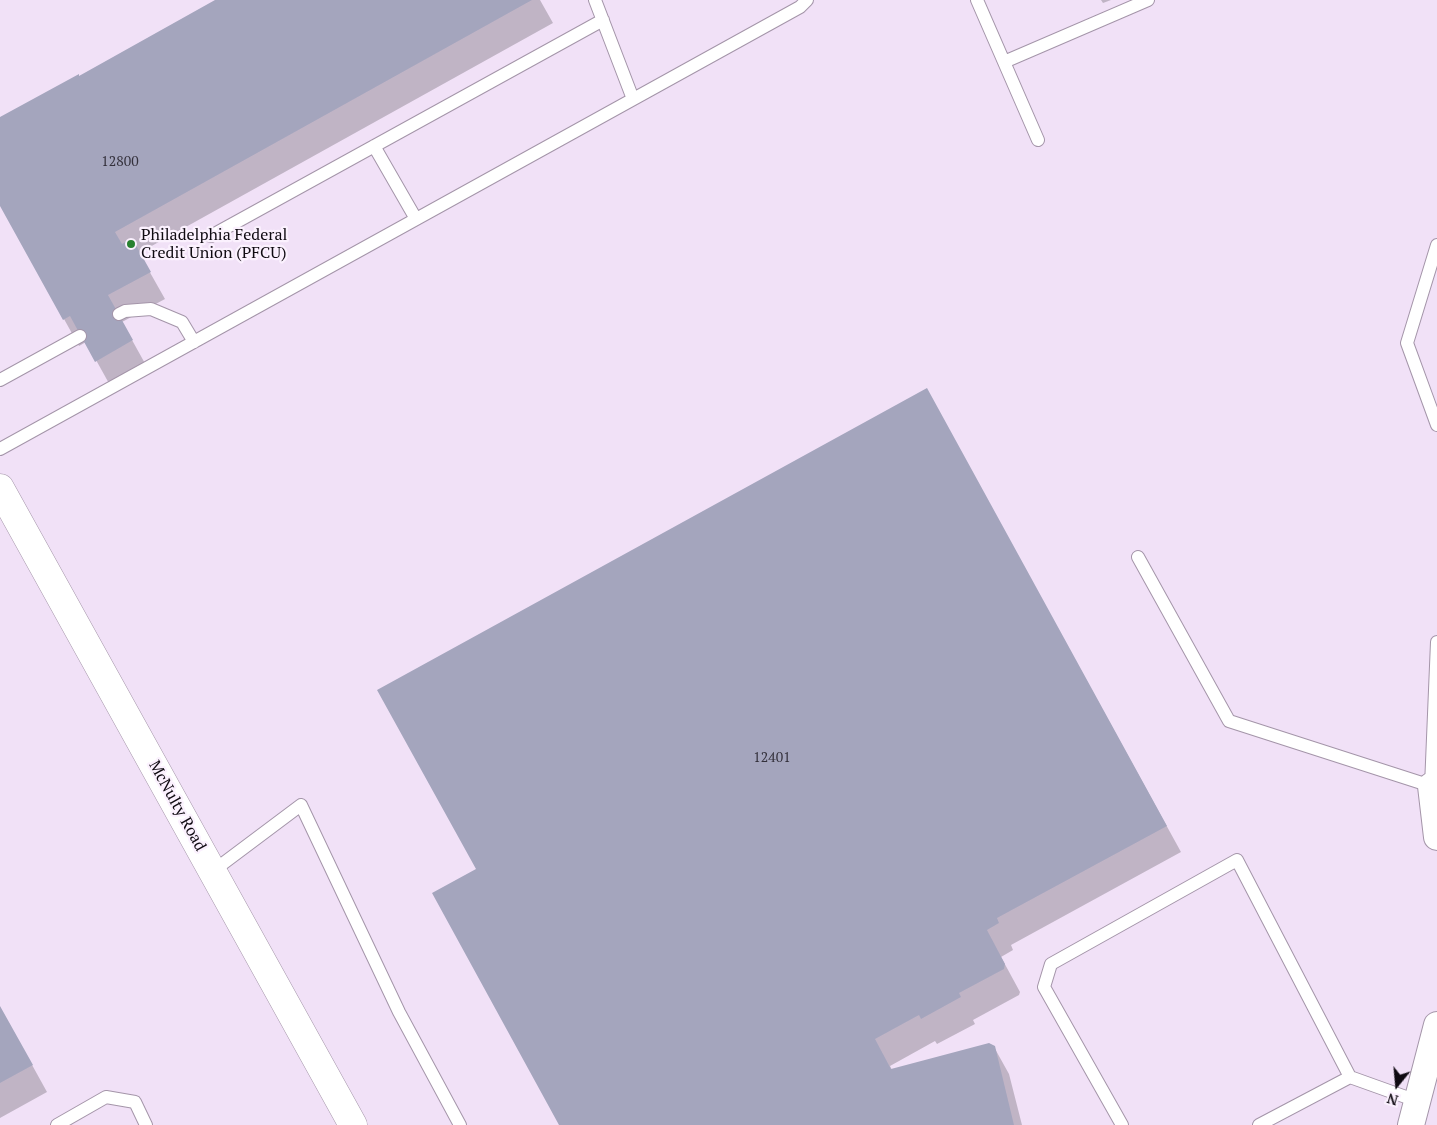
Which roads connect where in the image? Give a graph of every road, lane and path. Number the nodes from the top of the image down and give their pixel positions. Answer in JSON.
{"nodes":[{"id":1,"x":595,"y":0,"type":"edge"},
{"id":2,"x":807,"y":0,"type":"edge"},
{"id":3,"x":977,"y":0,"type":"edge"},
{"id":4,"x":1148,"y":0,"type":"edge"},
{"id":5,"x":603,"y":20,"type":"junction"},
{"id":6,"x":1004,"y":62,"type":"junction"},
{"id":7,"x":633,"y":99,"type":"junction"},
{"id":8,"x":1038,"y":140,"type":"dead end"},
{"id":9,"x":374,"y":146,"type":"junction"},
{"id":10,"x":416,"y":219,"type":"junction"},
{"id":11,"x":212,"y":236,"type":"dead end"},
{"id":12,"x":1437,"y":245,"type":"edge"},
{"id":13,"x":119,"y":314,"type":"dead end"},
{"id":14,"x":80,"y":336,"type":"dead end"},
{"id":15,"x":194,"y":342,"type":"junction"},
{"id":16,"x":0,"y":380,"type":"edge"},
{"id":17,"x":1437,"y":425,"type":"edge"},
{"id":18,"x":0,"y":449,"type":"edge"},
{"id":19,"x":0,"y":488,"type":"edge"},
{"id":20,"x":1138,"y":557,"type":"dead end"},
{"id":21,"x":1437,"y":642,"type":"edge"},
{"id":22,"x":1434,"y":783,"type":"edge"},
{"id":23,"x":1437,"y":837,"type":"edge"},
{"id":24,"x":212,"y":871,"type":"junction"},
{"id":25,"x":1437,"y":1025,"type":"edge"},
{"id":26,"x":1350,"y":1077,"type":"junction"},
{"id":27,"x":1414,"y":1113,"type":"edge"},
{"id":28,"x":57,"y":1125,"type":"edge"},
{"id":29,"x":146,"y":1125,"type":"edge"},
{"id":30,"x":353,"y":1125,"type":"edge"},
{"id":31,"x":460,"y":1125,"type":"edge"},
{"id":32,"x":1122,"y":1125,"type":"edge"},
{"id":33,"x":1258,"y":1125,"type":"edge"}],
"edges":[{"from":1,"to":5,"type":"lane"},
{"from":2,"to":7,"type":"lane"},
{"from":3,"to":6,"type":"lane"},
{"from":4,"to":6,"type":"lane"},
{"from":5,"to":7,"type":"lane"},
{"from":5,"to":9,"type":"lane"},
{"from":6,"to":8,"type":"lane"},
{"from":7,"to":10,"type":"lane"},
{"from":9,"to":10,"type":"lane"},
{"from":9,"to":11,"type":"lane"},
{"from":10,"to":15,"type":"lane"},
{"from":12,"to":17,"type":"lane"},
{"from":13,"to":15,"type":"lane"},
{"from":14,"to":16,"type":"lane"},
{"from":15,"to":18,"type":"lane"},
{"from":19,"to":24,"type":"street","name":"McNulty Road"},
{"from":20,"to":22,"type":"lane"},
{"from":21,"to":22,"type":"lane"},
{"from":22,"to":23,"type":"street"},
{"from":24,"to":30,"type":"street","name":"McNulty Road"},
{"from":24,"to":31,"type":"lane"},
{"from":25,"to":27,"type":"street"},
{"from":26,"to":27,"type":"lane"},
{"from":26,"to":32,"type":"lane"},
{"from":26,"to":33,"type":"lane"},
{"from":28,"to":29,"type":"lane"}]}
